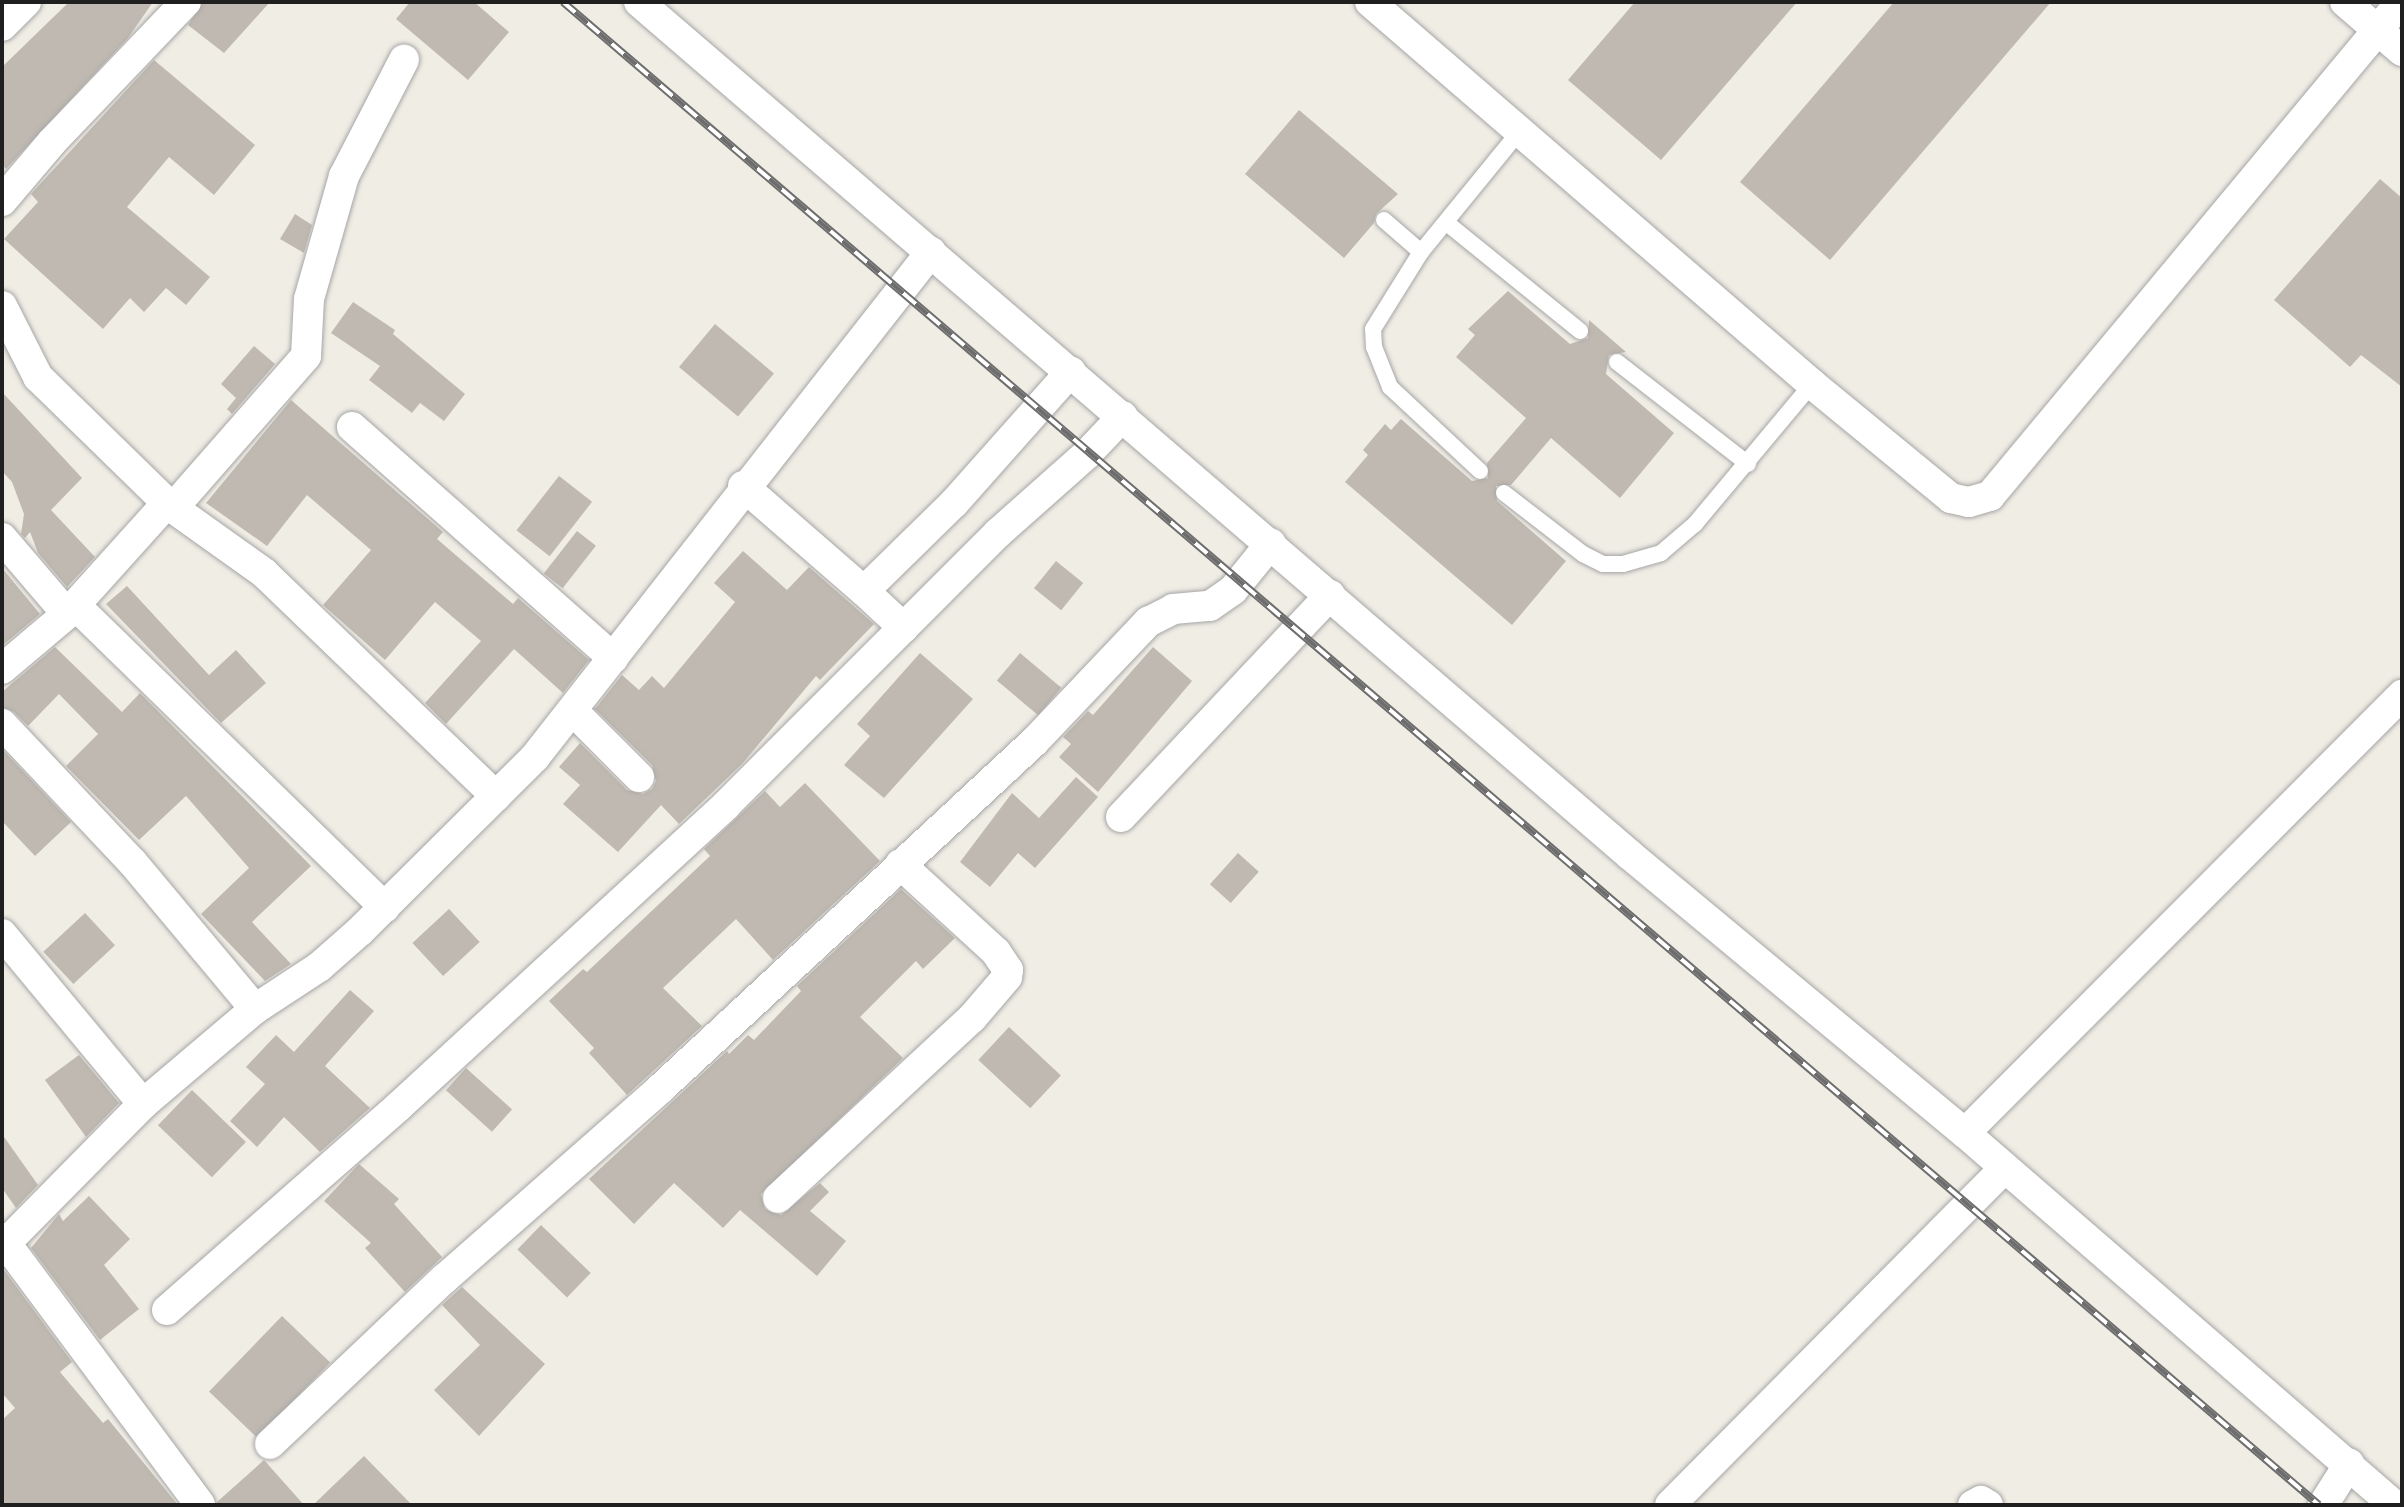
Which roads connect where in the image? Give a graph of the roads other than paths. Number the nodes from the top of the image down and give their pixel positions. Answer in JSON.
{"nodes":[{"id":1,"x":26,"y":2,"type":"edge"},
{"id":2,"x":187,"y":2,"type":"edge"},
{"id":3,"x":639,"y":2,"type":"edge"},
{"id":4,"x":1370,"y":2,"type":"edge"},
{"id":5,"x":2345,"y":2,"type":"edge"},
{"id":6,"x":2401,"y":2,"type":"edge"},
{"id":7,"x":2,"y":26,"type":"edge"},
{"id":8,"x":2377,"y":30,"type":"junction"},
{"id":9,"x":2402,"y":51,"type":"edge"},
{"id":10,"x":404,"y":60,"type":"dead end"},
{"id":11,"x":1519,"y":132,"type":"junction"},
{"id":12,"x":2,"y":201,"type":"edge"},
{"id":13,"x":1384,"y":220,"type":"dead end"},
{"id":14,"x":1448,"y":224,"type":"junction"},
{"id":15,"x":931,"y":252,"type":"junction"},
{"id":16,"x":1421,"y":252,"type":"junction"},
{"id":17,"x":2,"y":306,"type":"edge"},
{"id":18,"x":1580,"y":331,"type":"dead end"},
{"id":19,"x":1617,"y":362,"type":"dead end"},
{"id":20,"x":1071,"y":371,"type":"junction"},
{"id":21,"x":1812,"y":384,"type":"junction"},
{"id":22,"x":1123,"y":416,"type":"junction"},
{"id":23,"x":352,"y":427,"type":"dead end"},
{"id":24,"x":1748,"y":464,"type":"junction"},
{"id":25,"x":1480,"y":471,"type":"dead end"},
{"id":26,"x":743,"y":486,"type":"junction"},
{"id":27,"x":1504,"y":493,"type":"dead end"},
{"id":28,"x":170,"y":506,"type":"junction"},
{"id":29,"x":2,"y":538,"type":"edge"},
{"id":30,"x":1271,"y":543,"type":"junction"},
{"id":31,"x":864,"y":591,"type":"junction"},
{"id":32,"x":1330,"y":595,"type":"junction"},
{"id":33,"x":71,"y":610,"type":"junction"},
{"id":34,"x":904,"y":628,"type":"junction"},
{"id":35,"x":613,"y":658,"type":"junction"},
{"id":36,"x":2,"y":670,"type":"edge"},
{"id":37,"x":2402,"y":695,"type":"edge"},
{"id":38,"x":573,"y":712,"type":"junction"},
{"id":39,"x":2,"y":724,"type":"edge"},
{"id":40,"x":639,"y":777,"type":"dead end"},
{"id":41,"x":496,"y":796,"type":"junction"},
{"id":42,"x":1121,"y":817,"type":"dead end"},
{"id":43,"x":900,"y":864,"type":"junction"},
{"id":44,"x":385,"y":907,"type":"junction"},
{"id":45,"x":2,"y":934,"type":"edge"},
{"id":46,"x":255,"y":1009,"type":"junction"},
{"id":47,"x":143,"y":1104,"type":"junction"},
{"id":48,"x":1965,"y":1133,"type":"junction"},
{"id":49,"x":2005,"y":1168,"type":"junction"},
{"id":50,"x":778,"y":1198,"type":"dead end"},
{"id":51,"x":3,"y":1243,"type":"edge"},
{"id":52,"x":167,"y":1310,"type":"dead end"},
{"id":53,"x":270,"y":1444,"type":"dead end"},
{"id":54,"x":2349,"y":1464,"type":"junction"},
{"id":55,"x":200,"y":1505,"type":"edge"},
{"id":56,"x":1670,"y":1505,"type":"edge"},
{"id":57,"x":1973,"y":1505,"type":"edge"},
{"id":58,"x":1989,"y":1505,"type":"edge"},
{"id":59,"x":2323,"y":1505,"type":"edge"},
{"id":60,"x":2394,"y":1505,"type":"edge"}],
"edges":[{"from":1,"to":7,"type":"street"},
{"from":2,"to":12,"type":"street"},
{"from":3,"to":15,"type":"street"},
{"from":4,"to":11,"type":"street"},
{"from":5,"to":8,"type":"street"},
{"from":6,"to":8,"type":"street"},
{"from":8,"to":9,"type":"street"},
{"from":8,"to":21,"type":"street"},
{"from":10,"to":28,"type":"street"},
{"from":11,"to":14,"type":"lane"},
{"from":11,"to":21,"type":"street"},
{"from":13,"to":16,"type":"lane"},
{"from":14,"to":16,"type":"lane"},
{"from":14,"to":18,"type":"lane"},
{"from":15,"to":20,"type":"street"},
{"from":15,"to":26,"type":"street"},
{"from":16,"to":25,"type":"lane"},
{"from":17,"to":28,"type":"street"},
{"from":19,"to":24,"type":"lane"},
{"from":20,"to":22,"type":"street"},
{"from":20,"to":31,"type":"street"},
{"from":21,"to":24,"type":"lane"},
{"from":22,"to":30,"type":"street"},
{"from":22,"to":34,"type":"street"},
{"from":23,"to":35,"type":"street"},
{"from":24,"to":27,"type":"lane"},
{"from":26,"to":31,"type":"street"},
{"from":26,"to":35,"type":"street"},
{"from":28,"to":33,"type":"street"},
{"from":28,"to":41,"type":"street"},
{"from":29,"to":33,"type":"street"},
{"from":30,"to":32,"type":"street"},
{"from":30,"to":43,"type":"street"},
{"from":31,"to":34,"type":"street"},
{"from":32,"to":42,"type":"street"},
{"from":32,"to":48,"type":"street"},
{"from":33,"to":36,"type":"street"},
{"from":33,"to":44,"type":"street"},
{"from":34,"to":52,"type":"street"},
{"from":35,"to":38,"type":"street"},
{"from":37,"to":48,"type":"street"},
{"from":38,"to":40,"type":"street"},
{"from":38,"to":41,"type":"street"},
{"from":39,"to":46,"type":"street"},
{"from":41,"to":44,"type":"street"},
{"from":43,"to":50,"type":"street"},
{"from":43,"to":53,"type":"street"},
{"from":44,"to":46,"type":"street"},
{"from":45,"to":47,"type":"street"},
{"from":46,"to":47,"type":"street"},
{"from":47,"to":51,"type":"street"},
{"from":48,"to":49,"type":"street"},
{"from":49,"to":54,"type":"street"},
{"from":49,"to":56,"type":"street"},
{"from":51,"to":55,"type":"street"},
{"from":54,"to":59,"type":"street"},
{"from":54,"to":60,"type":"street"},
{"from":57,"to":58,"type":"street"}]}
